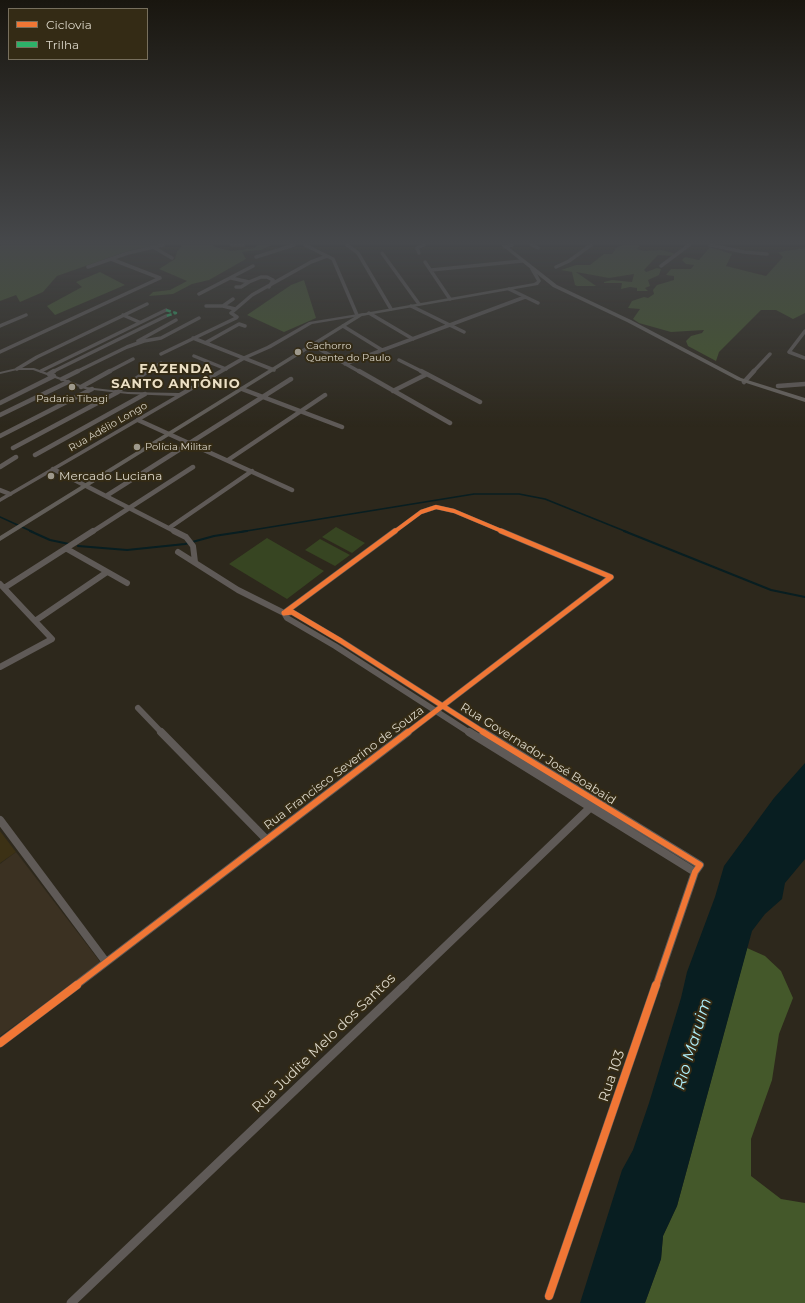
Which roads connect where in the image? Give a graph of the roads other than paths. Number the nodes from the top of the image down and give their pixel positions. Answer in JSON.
{"nodes":[{"id":1,"x":100,"y":306,"type":"edge"},
{"id":2,"x":143,"y":306,"type":"edge"},
{"id":3,"x":206,"y":306,"type":"dead end"},
{"id":4,"x":223,"y":306,"type":"joint"},
{"id":5,"x":239,"y":306,"type":"edge"},
{"id":6,"x":357,"y":306,"type":"edge"},
{"id":7,"x":389,"y":306,"type":"edge"},
{"id":8,"x":410,"y":306,"type":"joint"},
{"id":9,"x":502,"y":306,"type":"edge"},
{"id":10,"x":597,"y":306,"type":"edge"},
{"id":11,"x":235,"y":309,"type":"junction"},
{"id":12,"x":391,"y":309,"type":"junction"},
{"id":13,"x":166,"y":310,"type":"dead end"},
{"id":14,"x":26,"y":315,"type":"dead end"},
{"id":15,"x":123,"y":315,"type":"junction"},
{"id":16,"x":362,"y":315,"type":"junction"},
{"id":17,"x":166,"y":316,"type":"dead end"},
{"id":18,"x":199,"y":318,"type":"dead end"},
{"id":19,"x":176,"y":320,"type":"dead end"},
{"id":20,"x":138,"y":322,"type":"junction"},
{"id":21,"x":0,"y":326,"type":"edge"},
{"id":22,"x":245,"y":326,"type":"dead end"},
{"id":23,"x":343,"y":326,"type":"junction"},
{"id":24,"x":449,"y":326,"type":"junction"},
{"id":25,"x":805,"y":331,"type":"edge"},
{"id":26,"x":464,"y":332,"type":"dead end"},
{"id":27,"x":193,"y":338,"type":"junction"},
{"id":28,"x":413,"y":339,"type":"junction"},
{"id":29,"x":139,"y":342,"type":"junction"},
{"id":30,"x":205,"y":343,"type":"junction"},
{"id":31,"x":312,"y":346,"type":"junction"},
{"id":32,"x":127,"y":347,"type":"junction"},
{"id":33,"x":136,"y":350,"type":"dead end"},
{"id":34,"x":382,"y":350,"type":"junction"},
{"id":35,"x":0,"y":352,"type":"edge"},
{"id":36,"x":161,"y":354,"type":"dead end"},
{"id":37,"x":770,"y":354,"type":"dead end"},
{"id":38,"x":194,"y":356,"type":"dead end"},
{"id":39,"x":244,"y":358,"type":"junction"},
{"id":40,"x":805,"y":358,"type":"edge"},
{"id":41,"x":134,"y":359,"type":"dead end"},
{"id":42,"x":399,"y":360,"type":"dead end"},
{"id":43,"x":161,"y":363,"type":"dead end"},
{"id":44,"x":345,"y":364,"type":"junction"},
{"id":45,"x":226,"y":369,"type":"junction"},
{"id":46,"x":17,"y":370,"type":"junction"},
{"id":47,"x":274,"y":370,"type":"junction"},
{"id":48,"x":41,"y":371,"type":"junction"},
{"id":49,"x":0,"y":373,"type":"edge"},
{"id":50,"x":427,"y":374,"type":"junction"},
{"id":51,"x":52,"y":375,"type":"junction"},
{"id":52,"x":291,"y":379,"type":"dead end"},
{"id":53,"x":62,"y":380,"type":"junction"},
{"id":54,"x":68,"y":382,"type":"junction"},
{"id":55,"x":744,"y":382,"type":"junction"},
{"id":56,"x":805,"y":384,"type":"edge"},
{"id":57,"x":778,"y":386,"type":"dead end"},
{"id":58,"x":81,"y":387,"type":"junction"},
{"id":59,"x":92,"y":389,"type":"junction"},
{"id":60,"x":242,"y":389,"type":"junction"},
{"id":61,"x":393,"y":391,"type":"junction"},
{"id":62,"x":117,"y":392,"type":"junction"},
{"id":63,"x":145,"y":394,"type":"junction"},
{"id":64,"x":180,"y":395,"type":"junction"},
{"id":65,"x":325,"y":395,"type":"dead end"},
{"id":66,"x":262,"y":397,"type":"junction"},
{"id":67,"x":805,"y":400,"type":"edge"},
{"id":68,"x":0,"y":402,"type":"edge"},
{"id":69,"x":480,"y":402,"type":"dead end"},
{"id":70,"x":300,"y":412,"type":"junction"},
{"id":71,"x":0,"y":415,"type":"edge"},
{"id":72,"x":138,"y":420,"type":"junction"},
{"id":73,"x":450,"y":423,"type":"dead end"},
{"id":74,"x":342,"y":427,"type":"dead end"},
{"id":75,"x":169,"y":434,"type":"junction"},
{"id":76,"x":0,"y":436,"type":"edge"},
{"id":77,"x":190,"y":443,"type":"junction"},
{"id":78,"x":13,"y":448,"type":"dead end"},
{"id":79,"x":35,"y":455,"type":"dead end"},
{"id":80,"x":16,"y":458,"type":"dead end"},
{"id":81,"x":228,"y":460,"type":"junction"},
{"id":82,"x":0,"y":467,"type":"edge"},
{"id":83,"x":193,"y":467,"type":"dead end"},
{"id":84,"x":53,"y":469,"type":"junction"},
{"id":85,"x":252,"y":471,"type":"junction"},
{"id":86,"x":85,"y":485,"type":"junction"},
{"id":87,"x":0,"y":490,"type":"edge"},
{"id":88,"x":292,"y":490,"type":"dead end"},
{"id":89,"x":10,"y":494,"type":"junction"},
{"id":90,"x":106,"y":496,"type":"junction"},
{"id":91,"x":0,"y":500,"type":"edge"},
{"id":92,"x":128,"y":507,"type":"junction"},
{"id":93,"x":169,"y":528,"type":"junction"},
{"id":94,"x":0,"y":538,"type":"edge"},
{"id":95,"x":67,"y":549,"type":"junction"},
{"id":96,"x":178,"y":552,"type":"dead end"},
{"id":97,"x":195,"y":562,"type":"junction"},
{"id":98,"x":107,"y":572,"type":"junction"},
{"id":99,"x":127,"y":583,"type":"dead end"},
{"id":100,"x":2,"y":586,"type":"edge"},
{"id":101,"x":284,"y":613,"type":"junction"},
{"id":102,"x":35,"y":621,"type":"junction"},
{"id":103,"x":338,"y":644,"type":"junction"},
{"id":104,"x":0,"y":667,"type":"edge"},
{"id":105,"x":441,"y":706,"type":"junction"},
{"id":106,"x":138,"y":708,"type":"dead end"},
{"id":107,"x":435,"y":711,"type":"junction"},
{"id":108,"x":517,"y":753,"type":"junction"},
{"id":109,"x":512,"y":759,"type":"junction"},
{"id":110,"x":593,"y":804,"type":"junction"},
{"id":111,"x":0,"y":820,"type":"edge"},
{"id":112,"x":267,"y":840,"type":"junction"},
{"id":113,"x":698,"y":869,"type":"joint"},
{"id":114,"x":106,"y":962,"type":"junction"},
{"id":115,"x":0,"y":1043,"type":"edge"},
{"id":116,"x":549,"y":1296,"type":"dead end"},
{"id":117,"x":71,"y":1303,"type":"edge"}],
"edges":[{"from":1,"to":35,"type":"street"},
{"from":2,"to":15,"type":"street"},
{"from":3,"to":4,"type":"street"},
{"from":4,"to":11,"type":"street"},
{"from":5,"to":11,"type":"street"},
{"from":6,"to":16,"type":"street"},
{"from":7,"to":12,"type":"street"},
{"from":8,"to":12,"type":"main road"},
{"from":8,"to":24,"type":"street"},
{"from":9,"to":24,"type":"street"},
{"from":10,"to":55,"type":"main road"},
{"from":11,"to":27,"type":"street"},
{"from":12,"to":16,"type":"main road"},
{"from":13,"to":20,"type":"street"},
{"from":14,"to":21,"type":"street"},
{"from":15,"to":20,"type":"street"},
{"from":15,"to":46,"type":"street"},
{"from":16,"to":23,"type":"main road"},
{"from":16,"to":28,"type":"street"},
{"from":16,"to":39,"type":"street","name":"Rua Adélio Longo"},
{"from":17,"to":51,"type":"street"},
{"from":18,"to":29,"type":"street"},
{"from":19,"to":29,"type":"street"},
{"from":20,"to":48,"type":"street"},
{"from":22,"to":30,"type":"street"},
{"from":23,"to":31,"type":"main road"},
{"from":23,"to":34,"type":"street"},
{"from":24,"to":26,"type":"street"},
{"from":24,"to":28,"type":"street"},
{"from":25,"to":40,"type":"street"},
{"from":27,"to":30,"type":"street"},
{"from":27,"to":36,"type":"street"},
{"from":28,"to":34,"type":"street"},
{"from":29,"to":32,"type":"street"},
{"from":30,"to":39,"type":"street"},
{"from":31,"to":44,"type":"street"},
{"from":31,"to":47,"type":"main road"},
{"from":32,"to":33,"type":"street"},
{"from":32,"to":53,"type":"street"},
{"from":34,"to":44,"type":"street"},
{"from":37,"to":55,"type":"street"},
{"from":38,"to":45,"type":"street"},
{"from":39,"to":45,"type":"street","name":"Rua Adélio Longo"},
{"from":39,"to":47,"type":"street"},
{"from":41,"to":58,"type":"street"},
{"from":42,"to":50,"type":"street"},
{"from":43,"to":62,"type":"street"},
{"from":44,"to":61,"type":"street"},
{"from":45,"to":64,"type":"street","name":"Rua Adélio Longo"},
{"from":46,"to":48,"type":"street"},
{"from":46,"to":49,"type":"street"},
{"from":47,"to":60,"type":"main road"},
{"from":48,"to":51,"type":"street"},
{"from":50,"to":61,"type":"street"},
{"from":50,"to":69,"type":"street"},
{"from":51,"to":53,"type":"street"},
{"from":51,"to":68,"type":"street"},
{"from":52,"to":66,"type":"street"},
{"from":53,"to":54,"type":"street"},
{"from":54,"to":58,"type":"street"},
{"from":54,"to":71,"type":"street"},
{"from":55,"to":67,"type":"main road"},
{"from":56,"to":57,"type":"street"},
{"from":58,"to":59,"type":"street"},
{"from":59,"to":62,"type":"street"},
{"from":59,"to":76,"type":"street"},
{"from":60,"to":66,"type":"street"},
{"from":60,"to":75,"type":"main road"},
{"from":61,"to":73,"type":"street"},
{"from":62,"to":63,"type":"street"},
{"from":62,"to":78,"type":"street"},
{"from":63,"to":64,"type":"street"},
{"from":63,"to":79,"type":"street"},
{"from":64,"to":72,"type":"street","name":"Rua Adélio Longo"},
{"from":65,"to":70,"type":"street"},
{"from":66,"to":70,"type":"street"},
{"from":66,"to":77,"type":"street"},
{"from":70,"to":74,"type":"street"},
{"from":70,"to":81,"type":"street"},
{"from":72,"to":75,"type":"street"},
{"from":72,"to":84,"type":"street","name":"Rua Adélio Longo"},
{"from":75,"to":77,"type":"street"},
{"from":75,"to":86,"type":"main road"},
{"from":77,"to":81,"type":"street"},
{"from":77,"to":90,"type":"street"},
{"from":80,"to":82,"type":"street"},
{"from":81,"to":85,"type":"street"},
{"from":83,"to":92,"type":"street"},
{"from":84,"to":86,"type":"street"},
{"from":84,"to":89,"type":"street","name":"Rua Adélio Longo"},
{"from":85,"to":88,"type":"street"},
{"from":85,"to":93,"type":"street"},
{"from":86,"to":90,"type":"street"},
{"from":86,"to":94,"type":"main road"},
{"from":87,"to":89,"type":"street"},
{"from":89,"to":91,"type":"street","name":"Rua Adélio Longo"},
{"from":90,"to":92,"type":"street"},
{"from":92,"to":93,"type":"street"},
{"from":92,"to":95,"type":"street"},
{"from":93,"to":97,"type":"street"},
{"from":95,"to":98,"type":"street"},
{"from":95,"to":100,"type":"street"},
{"from":96,"to":97,"type":"street","name":"Rua Governador José Boabaid"},
{"from":97,"to":101,"type":"street","name":"Rua Governador José Boabaid"},
{"from":98,"to":99,"type":"street"},
{"from":98,"to":102,"type":"street"},
{"from":100,"to":102,"type":"street"},
{"from":101,"to":103,"type":"street","name":"Rua Governador José Boabaid"},
{"from":101,"to":105,"type":"street","name":"Rua Francisco Severino de Souza"},
{"from":102,"to":104,"type":"street"},
{"from":103,"to":105,"type":"street","name":"Rua Governador José Boabaid"},
{"from":103,"to":107,"type":"street","name":"Rua Governador José Boabaid"},
{"from":105,"to":107,"type":"street","name":"Rua Francisco Severino de Souza"},
{"from":105,"to":108,"type":"street","name":"Rua Governador José Boabaid"},
{"from":106,"to":112,"type":"street"},
{"from":107,"to":109,"type":"street","name":"Rua Governador José Boabaid"},
{"from":107,"to":112,"type":"street","name":"Rua Francisco Severino de Souza"},
{"from":108,"to":109,"type":"street"},
{"from":108,"to":110,"type":"street","name":"Rua Governador José Boabaid"},
{"from":109,"to":110,"type":"street","name":"Rua Governador José Boabaid"},
{"from":110,"to":113,"type":"street","name":"Rua Governador José Boabaid"},
{"from":110,"to":117,"type":"street","name":"Rua Judite Melo dos Santos"},
{"from":111,"to":114,"type":"street"},
{"from":112,"to":114,"type":"street","name":"Rua Francisco Severino de Souza"},
{"from":113,"to":116,"type":"street","name":"Rua 103"},
{"from":114,"to":115,"type":"street","name":"Rua Francisco Severino de Souza"}]}
